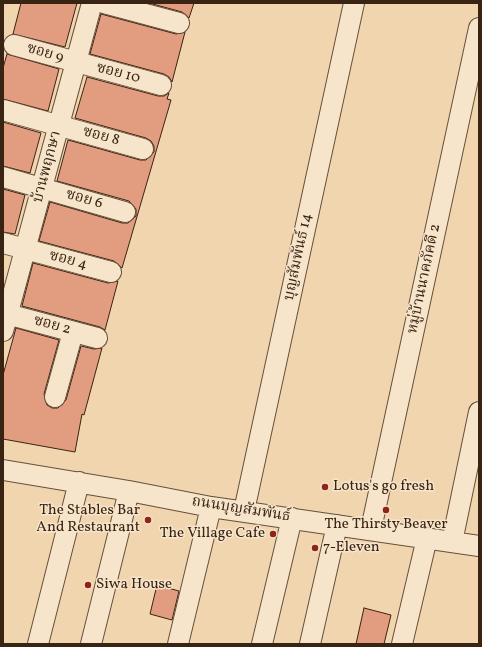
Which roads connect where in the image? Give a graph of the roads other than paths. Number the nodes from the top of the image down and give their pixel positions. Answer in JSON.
{"nodes":[{"id":1,"x":92,"y":3,"type":"edge"},
{"id":2,"x":104,"y":3,"type":"edge"},
{"id":3,"x":354,"y":3,"type":"edge"},
{"id":4,"x":179,"y":23,"type":"dead end"},
{"id":5,"x":479,"y":28,"type":"edge"},
{"id":6,"x":14,"y":45,"type":"dead end"},
{"id":7,"x":76,"y":62,"type":"junction"},
{"id":8,"x":161,"y":85,"type":"dead end"},
{"id":9,"x":3,"y":110,"type":"edge"},
{"id":10,"x":59,"y":126,"type":"junction"},
{"id":11,"x":143,"y":149,"type":"dead end"},
{"id":12,"x":3,"y":177,"type":"edge"},
{"id":13,"x":42,"y":188,"type":"junction"},
{"id":14,"x":125,"y":212,"type":"dead end"},
{"id":15,"x":3,"y":243,"type":"edge"},
{"id":16,"x":25,"y":249,"type":"junction"},
{"id":17,"x":111,"y":272,"type":"dead end"},
{"id":18,"x":5,"y":320,"type":"edge"},
{"id":19,"x":73,"y":332,"type":"junction"},
{"id":20,"x":97,"y":338,"type":"dead end"},
{"id":21,"x":55,"y":397,"type":"dead end"},
{"id":22,"x":479,"y":412,"type":"edge"},
{"id":23,"x":3,"y":470,"type":"edge"},
{"id":24,"x":80,"y":482,"type":"junction"},
{"id":25,"x":129,"y":491,"type":"junction"},
{"id":26,"x":211,"y":506,"type":"junction"},
{"id":27,"x":244,"y":511,"type":"junction"},
{"id":28,"x":292,"y":518,"type":"junction"},
{"id":29,"x":337,"y":525,"type":"junction"},
{"id":30,"x":371,"y":529,"type":"junction"},
{"id":31,"x":427,"y":538,"type":"junction"},
{"id":32,"x":452,"y":542,"type":"junction"},
{"id":33,"x":479,"y":546,"type":"edge"},
{"id":34,"x":38,"y":644,"type":"edge"},
{"id":35,"x":91,"y":644,"type":"edge"},
{"id":36,"x":178,"y":644,"type":"edge"},
{"id":37,"x":262,"y":644,"type":"edge"},
{"id":38,"x":310,"y":644,"type":"edge"},
{"id":39,"x":402,"y":644,"type":"edge"}],
"edges":[{"from":1,"to":7,"type":"street","name":"บ้านพฤกษา"},
{"from":2,"to":4,"type":"street"},
{"from":3,"to":27,"type":"street","name":"บุญสัมพันธ์ 14"},
{"from":5,"to":30,"type":"street","name":"หมู่บ้านนาคภัคดี 2"},
{"from":6,"to":7,"type":"street","name":"ซอย 9"},
{"from":7,"to":8,"type":"street","name":"ซอย 10"},
{"from":7,"to":10,"type":"street","name":"บ้านพฤกษา"},
{"from":9,"to":10,"type":"street","name":"ซอย 8"},
{"from":10,"to":11,"type":"street","name":"ซอย 8"},
{"from":10,"to":13,"type":"street","name":"บ้านพฤกษา"},
{"from":12,"to":13,"type":"street","name":"ซอย 6"},
{"from":13,"to":14,"type":"street","name":"ซอย 6"},
{"from":13,"to":16,"type":"street","name":"บ้านพฤกษา"},
{"from":15,"to":16,"type":"street","name":"ซอย 4"},
{"from":16,"to":17,"type":"street","name":"ซอย 4"},
{"from":16,"to":18,"type":"street","name":"บ้านพฤกษา"},
{"from":18,"to":19,"type":"street","name":"ซอย 2"},
{"from":19,"to":20,"type":"street","name":"ซอย 2"},
{"from":19,"to":21,"type":"street"},
{"from":22,"to":32,"type":"street"},
{"from":23,"to":24,"type":"street","name":"ถนนบุญสัมพันธ์"},
{"from":24,"to":25,"type":"street","name":"ถนนบุญสัมพันธ์"},
{"from":24,"to":34,"type":"street"},
{"from":25,"to":26,"type":"street","name":"ถนนบุญสัมพันธ์"},
{"from":25,"to":35,"type":"street"},
{"from":26,"to":27,"type":"street","name":"ถนนบุญสัมพันธ์"},
{"from":26,"to":36,"type":"street"},
{"from":27,"to":28,"type":"street","name":"ถนนบุญสัมพันธ์"},
{"from":28,"to":29,"type":"street","name":"ถนนบุญสัมพันธ์"},
{"from":28,"to":37,"type":"street"},
{"from":29,"to":30,"type":"street","name":"ถนนบุญสัมพันธ์"},
{"from":29,"to":38,"type":"street"},
{"from":30,"to":31,"type":"street","name":"ถนนบุญสัมพันธ์"},
{"from":31,"to":32,"type":"street","name":"ถนนบุญสัมพันธ์"},
{"from":31,"to":39,"type":"street"},
{"from":32,"to":33,"type":"street","name":"ถนนบุญสัมพันธ์"}]}
